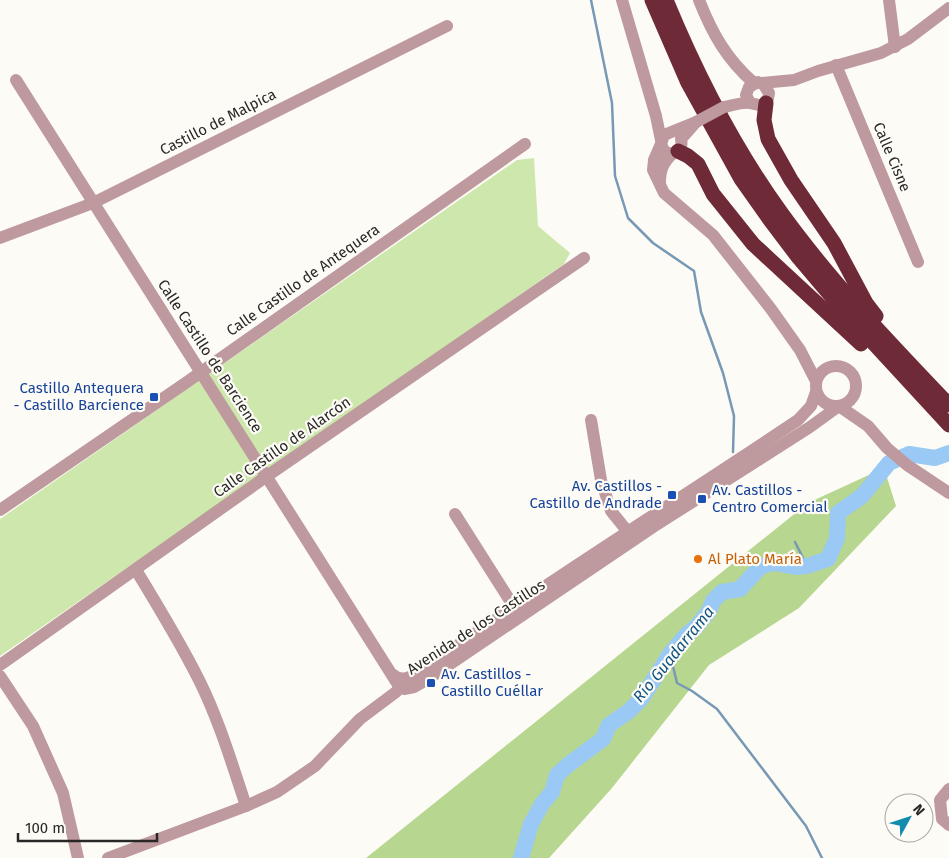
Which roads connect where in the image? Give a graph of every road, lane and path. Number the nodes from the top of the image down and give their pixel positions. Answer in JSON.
{"nodes":[{"id":1,"x":622,"y":0,"type":"edge"},
{"id":2,"x":652,"y":0,"type":"edge"},
{"id":3,"x":666,"y":0,"type":"edge"},
{"id":4,"x":699,"y":0,"type":"edge"},
{"id":5,"x":889,"y":0,"type":"edge"},
{"id":6,"x":949,"y":8,"type":"edge"},
{"id":7,"x":447,"y":26,"type":"dead end"},
{"id":8,"x":895,"y":46,"type":"junction"},
{"id":9,"x":836,"y":65,"type":"junction"},
{"id":10,"x":16,"y":80,"type":"dead end"},
{"id":11,"x":794,"y":80,"type":"junction"},
{"id":12,"x":755,"y":84,"type":"junction"},
{"id":13,"x":767,"y":101,"type":"junction"},
{"id":14,"x":750,"y":103,"type":"junction"},
{"id":15,"x":724,"y":107,"type":"junction"},
{"id":16,"x":696,"y":122,"type":"junction"},
{"id":17,"x":663,"y":139,"type":"junction"},
{"id":18,"x":525,"y":144,"type":"dead end"},
{"id":19,"x":677,"y":148,"type":"junction"},
{"id":20,"x":660,"y":186,"type":"junction"},
{"id":21,"x":93,"y":203,"type":"junction"},
{"id":22,"x":0,"y":238,"type":"edge"},
{"id":23,"x":584,"y":258,"type":"dead end"},
{"id":24,"x":918,"y":262,"type":"dead end"},
{"id":25,"x":800,"y":350,"type":"junction"},
{"id":26,"x":901,"y":355,"type":"junction"},
{"id":27,"x":826,"y":368,"type":"junction"},
{"id":28,"x":201,"y":372,"type":"junction"},
{"id":29,"x":908,"y":372,"type":"junction"},
{"id":30,"x":816,"y":387,"type":"junction"},
{"id":31,"x":854,"y":396,"type":"junction"},
{"id":32,"x":949,"y":405,"type":"edge"},
{"id":33,"x":839,"y":406,"type":"junction"},
{"id":34,"x":591,"y":420,"type":"dead end"},
{"id":35,"x":949,"y":425,"type":"edge"},
{"id":36,"x":868,"y":426,"type":"junction"},
{"id":37,"x":267,"y":476,"type":"junction"},
{"id":38,"x":946,"y":492,"type":"edge"},
{"id":39,"x":0,"y":510,"type":"edge"},
{"id":40,"x":455,"y":514,"type":"dead end"},
{"id":41,"x":628,"y":532,"type":"junction"},
{"id":42,"x":136,"y":570,"type":"junction"},
{"id":43,"x":514,"y":606,"type":"junction"},
{"id":44,"x":0,"y":665,"type":"edge"},
{"id":45,"x":0,"y":676,"type":"edge"},
{"id":46,"x":398,"y":680,"type":"junction"},
{"id":47,"x":949,"y":789,"type":"edge"},
{"id":48,"x":246,"y":806,"type":"junction"},
{"id":49,"x":949,"y":825,"type":"edge"},
{"id":50,"x":78,"y":858,"type":"edge"},
{"id":51,"x":108,"y":858,"type":"edge"}],
"edges":[{"from":1,"to":17,"type":"street"},
{"from":2,"to":29,"type":"highway"},
{"from":3,"to":26,"type":"highway"},
{"from":4,"to":12,"type":"street"},
{"from":5,"to":8,"type":"street"},
{"from":6,"to":8,"type":"street"},
{"from":7,"to":21,"type":"street","name":"Castillo de Malpica"},
{"from":8,"to":9,"type":"street"},
{"from":9,"to":11,"type":"street"},
{"from":9,"to":24,"type":"street","name":"Calle Cisne"},
{"from":10,"to":21,"type":"street","name":"Calle Castillo de Barcience"},
{"from":11,"to":12,"type":"street"},
{"from":11,"to":13,"type":"street"},
{"from":12,"to":13,"type":"street"},
{"from":12,"to":14,"type":"street"},
{"from":12,"to":15,"type":"street"},
{"from":13,"to":14,"type":"street"},
{"from":13,"to":26,"type":"highway"},
{"from":14,"to":15,"type":"street"},
{"from":15,"to":16,"type":"street","bridge":true},
{"from":16,"to":17,"type":"street"},
{"from":16,"to":19,"type":"street"},
{"from":17,"to":19,"type":"street"},
{"from":17,"to":19,"type":"street"},
{"from":17,"to":20,"type":"street"},
{"from":18,"to":28,"type":"street","name":"Calle Castillo de Antequera"},
{"from":19,"to":20,"type":"street"},
{"from":19,"to":29,"type":"highway"},
{"from":20,"to":25,"type":"street"},
{"from":21,"to":22,"type":"street","name":"Castillo de Malpica"},
{"from":21,"to":28,"type":"street","name":"Calle Castillo de Barcience"},
{"from":23,"to":37,"type":"street","name":"Calle Castillo de Alarcón"},
{"from":25,"to":27,"type":"street"},
{"from":25,"to":30,"type":"street"},
{"from":26,"to":29,"type":"highway"},
{"from":27,"to":30,"type":"street"},
{"from":27,"to":31,"type":"street"},
{"from":28,"to":37,"type":"street","name":"Calle Castillo de Barcience"},
{"from":28,"to":39,"type":"street","name":"Calle Castillo de Antequera"},
{"from":29,"to":32,"type":"highway"},
{"from":29,"to":35,"type":"highway"},
{"from":30,"to":33,"type":"street"},
{"from":30,"to":41,"type":"street","name":"Avenida de los Castillos"},
{"from":31,"to":33,"type":"street"},
{"from":31,"to":36,"type":"street"},
{"from":33,"to":36,"type":"street"},
{"from":33,"to":46,"type":"street","name":"Avenida de los Castillos"},
{"from":34,"to":41,"type":"street"},
{"from":36,"to":38,"type":"street"},
{"from":37,"to":42,"type":"street","name":"Calle Castillo de Alarcón"},
{"from":37,"to":46,"type":"street","name":"Calle Castillo de Barcience"},
{"from":40,"to":43,"type":"street"},
{"from":41,"to":43,"type":"street","name":"Avenida de los Castillos"},
{"from":42,"to":44,"type":"street","name":"Calle Castillo de Alarcón"},
{"from":42,"to":48,"type":"street"},
{"from":43,"to":46,"type":"street","name":"Avenida de los Castillos"},
{"from":45,"to":50,"type":"street"},
{"from":46,"to":48,"type":"street"},
{"from":47,"to":49,"type":"street"},
{"from":48,"to":51,"type":"street"}]}
